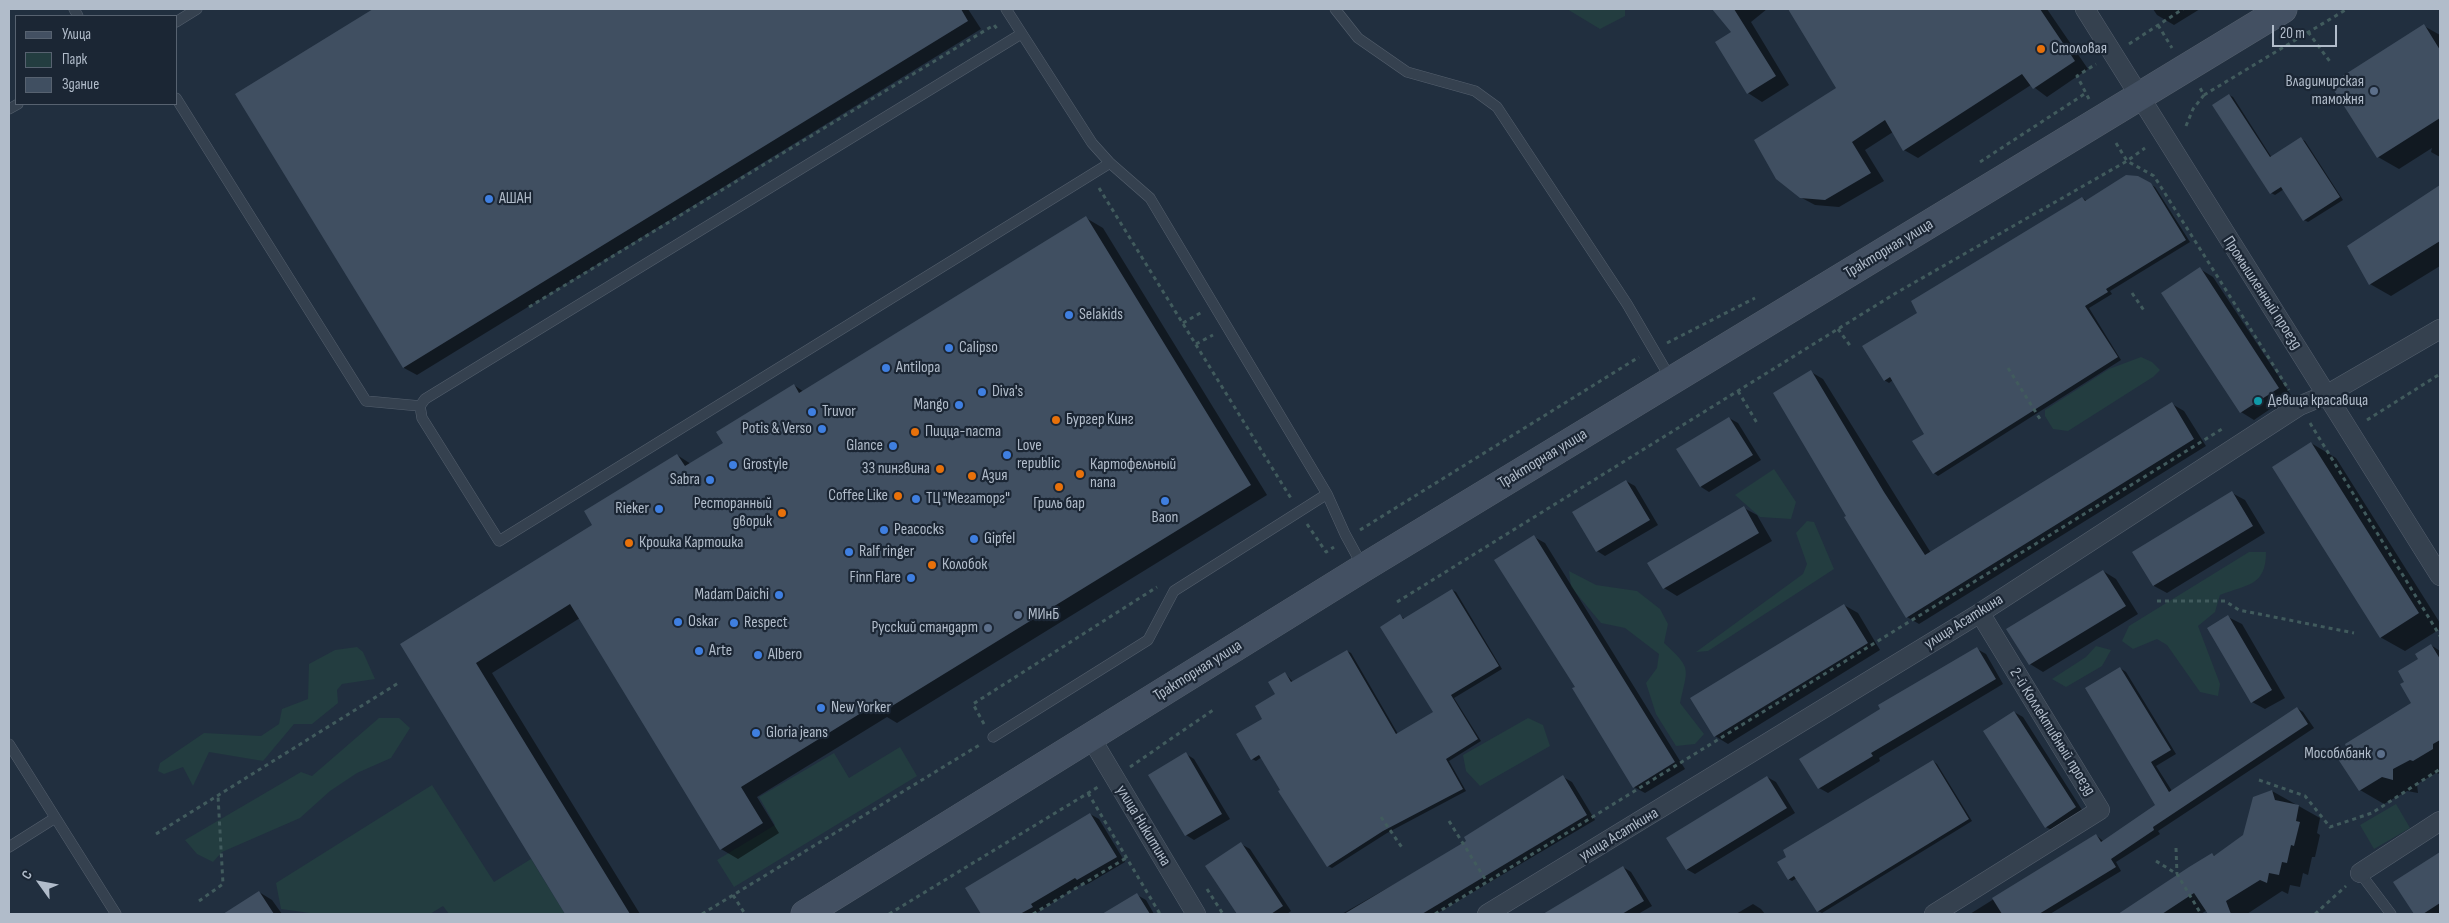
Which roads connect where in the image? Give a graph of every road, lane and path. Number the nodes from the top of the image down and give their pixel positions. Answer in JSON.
{"nodes":[{"id":1,"x":197,"y":9,"type":"edge"},
{"id":2,"x":1006,"y":9,"type":"edge"},
{"id":3,"x":1335,"y":9,"type":"edge"},
{"id":4,"x":2085,"y":9,"type":"edge"},
{"id":5,"x":2183,"y":9,"type":"edge"},
{"id":6,"x":2284,"y":9,"type":"edge"},
{"id":7,"x":2347,"y":9,"type":"edge"},
{"id":8,"x":2170,"y":12,"type":"dead end"},
{"id":9,"x":2172,"y":16,"type":"junction"},
{"id":10,"x":178,"y":21,"type":"edge"},
{"id":11,"x":2158,"y":25,"type":"junction"},
{"id":12,"x":2308,"y":32,"type":"junction"},
{"id":13,"x":1000,"y":33,"type":"dead end"},
{"id":14,"x":1021,"y":34,"type":"junction"},
{"id":15,"x":2125,"y":47,"type":"dead end"},
{"id":16,"x":2175,"y":53,"type":"dead end"},
{"id":17,"x":2331,"y":63,"type":"dead end"},
{"id":18,"x":2097,"y":64,"type":"dead end"},
{"id":19,"x":2198,"y":86,"type":"dead end"},
{"id":20,"x":2204,"y":95,"type":"junction"},
{"id":21,"x":2139,"y":96,"type":"junction"},
{"id":22,"x":2090,"y":99,"type":"dead end"},
{"id":23,"x":178,"y":101,"type":"edge"},
{"id":24,"x":2186,"y":126,"type":"dead end"},
{"id":25,"x":2116,"y":143,"type":"dead end"},
{"id":26,"x":2145,"y":148,"type":"dead end"},
{"id":27,"x":2128,"y":161,"type":"junction"},
{"id":28,"x":1110,"y":163,"type":"junction"},
{"id":29,"x":1098,"y":185,"type":"dead end"},
{"id":30,"x":2132,"y":294,"type":"dead end"},
{"id":31,"x":529,"y":307,"type":"dead end"},
{"id":32,"x":1201,"y":312,"type":"dead end"},
{"id":33,"x":2144,"y":312,"type":"dead end"},
{"id":34,"x":1183,"y":323,"type":"junction"},
{"id":35,"x":1838,"y":329,"type":"junction"},
{"id":36,"x":2440,"y":330,"type":"edge"},
{"id":37,"x":1851,"y":347,"type":"dead end"},
{"id":38,"x":1653,"y":348,"type":"junction"},
{"id":39,"x":2008,"y":368,"type":"dead end"},
{"id":40,"x":2440,"y":374,"type":"edge"},
{"id":41,"x":1672,"y":381,"type":"junction"},
{"id":42,"x":2288,"y":389,"type":"junction"},
{"id":43,"x":1738,"y":391,"type":"junction"},
{"id":44,"x":2280,"y":394,"type":"dead end"},
{"id":45,"x":2328,"y":394,"type":"junction"},
{"id":46,"x":420,"y":406,"type":"junction"},
{"id":47,"x":2299,"y":406,"type":"junction"},
{"id":48,"x":2040,"y":419,"type":"dead end"},
{"id":49,"x":1757,"y":423,"type":"dead end"},
{"id":50,"x":2361,"y":424,"type":"dead end"},
{"id":51,"x":2229,"y":425,"type":"dead end"},
{"id":52,"x":1327,"y":494,"type":"junction"},
{"id":53,"x":1284,"y":507,"type":"dead end"},
{"id":54,"x":1300,"y":512,"type":"junction"},
{"id":55,"x":1347,"y":538,"type":"junction"},
{"id":56,"x":1363,"y":568,"type":"junction"},
{"id":57,"x":2440,"y":576,"type":"edge"},
{"id":58,"x":1158,"y":587,"type":"dead end"},
{"id":59,"x":2157,"y":601,"type":"dead end"},
{"id":60,"x":1397,"y":602,"type":"dead end"},
{"id":61,"x":1980,"y":613,"type":"junction"},
{"id":62,"x":2354,"y":633,"type":"dead end"},
{"id":63,"x":2440,"y":636,"type":"edge"},
{"id":64,"x":400,"y":682,"type":"dead end"},
{"id":65,"x":1213,"y":710,"type":"dead end"},
{"id":66,"x":992,"y":737,"type":"junction"},
{"id":67,"x":1091,"y":738,"type":"junction"},
{"id":68,"x":9,"y":744,"type":"edge"},
{"id":69,"x":2440,"y":770,"type":"edge"},
{"id":70,"x":1114,"y":778,"type":"junction"},
{"id":71,"x":2259,"y":780,"type":"dead end"},
{"id":72,"x":1088,"y":793,"type":"junction"},
{"id":73,"x":218,"y":796,"type":"junction"},
{"id":74,"x":1381,"y":817,"type":"dead end"},
{"id":75,"x":55,"y":818,"type":"junction"},
{"id":76,"x":1449,"y":821,"type":"dead end"},
{"id":77,"x":2440,"y":821,"type":"edge"},
{"id":78,"x":156,"y":834,"type":"dead end"},
{"id":79,"x":9,"y":847,"type":"edge"},
{"id":80,"x":2176,"y":848,"type":"dead end"},
{"id":81,"x":1403,"y":849,"type":"dead end"},
{"id":82,"x":1126,"y":858,"type":"junction"},
{"id":83,"x":2156,"y":861,"type":"dead end"},
{"id":84,"x":2360,"y":873,"type":"junction"},
{"id":85,"x":2177,"y":874,"type":"junction"},
{"id":86,"x":1487,"y":882,"type":"junction"},
{"id":87,"x":733,"y":896,"type":"junction"},
{"id":88,"x":199,"y":901,"type":"dead end"},
{"id":89,"x":116,"y":914,"type":"edge"},
{"id":90,"x":702,"y":914,"type":"edge"},
{"id":91,"x":745,"y":914,"type":"edge"},
{"id":92,"x":805,"y":914,"type":"edge"},
{"id":93,"x":889,"y":914,"type":"edge"},
{"id":94,"x":1033,"y":914,"type":"edge"},
{"id":95,"x":1160,"y":914,"type":"edge"},
{"id":96,"x":1196,"y":914,"type":"edge"},
{"id":97,"x":1435,"y":914,"type":"edge"},
{"id":98,"x":1487,"y":914,"type":"edge"},
{"id":99,"x":1934,"y":914,"type":"edge"},
{"id":100,"x":2201,"y":914,"type":"edge"},
{"id":101,"x":2315,"y":914,"type":"edge"},
{"id":102,"x":2391,"y":914,"type":"edge"}],
"edges":[{"from":1,"to":10,"type":"lane"},
{"from":2,"to":14,"type":"lane"},
{"from":3,"to":38,"type":"lane"},
{"from":4,"to":21,"type":"street","name":"Промышленный проезд"},
{"from":5,"to":9,"type":"path"},
{"from":6,"to":21,"type":"main road","name":"Тракторная улица"},
{"from":7,"to":12,"type":"path"},
{"from":8,"to":9,"type":"path"},
{"from":9,"to":11,"type":"path"},
{"from":11,"to":15,"type":"path"},
{"from":11,"to":16,"type":"path"},
{"from":12,"to":17,"type":"path"},
{"from":12,"to":20,"type":"path"},
{"from":13,"to":31,"type":"path"},
{"from":14,"to":28,"type":"lane"},
{"from":14,"to":46,"type":"lane"},
{"from":18,"to":22,"type":"path"},
{"from":19,"to":20,"type":"path"},
{"from":20,"to":24,"type":"path"},
{"from":21,"to":41,"type":"main road","name":"Тракторная улица"},
{"from":21,"to":45,"type":"street","name":"Промышленный проезд"},
{"from":23,"to":46,"type":"lane"},
{"from":25,"to":27,"type":"path"},
{"from":26,"to":27,"type":"path"},
{"from":27,"to":35,"type":"path"},
{"from":27,"to":42,"type":"path"},
{"from":28,"to":46,"type":"lane"},
{"from":28,"to":52,"type":"lane"},
{"from":29,"to":34,"type":"path"},
{"from":30,"to":33,"type":"path"},
{"from":32,"to":34,"type":"path"},
{"from":34,"to":53,"type":"path"},
{"from":35,"to":37,"type":"path"},
{"from":35,"to":43,"type":"path"},
{"from":36,"to":45,"type":"street","name":"улица Асаткина"},
{"from":38,"to":41,"type":"lane"},
{"from":38,"to":55,"type":"path"},
{"from":39,"to":48,"type":"path"},
{"from":40,"to":50,"type":"path"},
{"from":41,"to":56,"type":"main road","name":"Тракторная улица"},
{"from":42,"to":44,"type":"path"},
{"from":42,"to":47,"type":"path"},
{"from":43,"to":49,"type":"path"},
{"from":43,"to":60,"type":"path"},
{"from":45,"to":47,"type":"street","name":"улица Асаткина"},
{"from":45,"to":57,"type":"street","name":"Промышленный проезд"},
{"from":47,"to":61,"type":"street","name":"улица Асаткина"},
{"from":47,"to":63,"type":"path"},
{"from":51,"to":86,"type":"path"},
{"from":52,"to":54,"type":"lane"},
{"from":52,"to":55,"type":"lane"},
{"from":54,"to":55,"type":"path"},
{"from":54,"to":66,"type":"lane"},
{"from":55,"to":56,"type":"lane"},
{"from":56,"to":67,"type":"main road","name":"Тракторная улица"},
{"from":58,"to":66,"type":"path"},
{"from":59,"to":62,"type":"path"},
{"from":61,"to":98,"type":"street","name":"улица Асаткина"},
{"from":61,"to":99,"type":"street","name":"2-й Коллективный проезд"},
{"from":64,"to":73,"type":"path"},
{"from":65,"to":70,"type":"path"},
{"from":66,"to":87,"type":"path"},
{"from":67,"to":70,"type":"street","name":"улица Никитина"},
{"from":67,"to":92,"type":"main road","name":"Тракторная улица"},
{"from":68,"to":75,"type":"lane"},
{"from":69,"to":71,"type":"path"},
{"from":70,"to":72,"type":"path"},
{"from":70,"to":96,"type":"street","name":"улица Никитина"},
{"from":72,"to":82,"type":"path"},
{"from":72,"to":93,"type":"path"},
{"from":73,"to":78,"type":"path"},
{"from":73,"to":88,"type":"path"},
{"from":74,"to":81,"type":"path"},
{"from":75,"to":79,"type":"lane"},
{"from":75,"to":89,"type":"lane"},
{"from":76,"to":86,"type":"path"},
{"from":77,"to":84,"type":"street"},
{"from":80,"to":85,"type":"path"},
{"from":82,"to":94,"type":"path"},
{"from":82,"to":95,"type":"path"},
{"from":83,"to":85,"type":"path"},
{"from":84,"to":101,"type":"path"},
{"from":84,"to":102,"type":"lane"},
{"from":85,"to":100,"type":"path"},
{"from":86,"to":97,"type":"path"},
{"from":87,"to":90,"type":"path"},
{"from":87,"to":91,"type":"path"}]}
